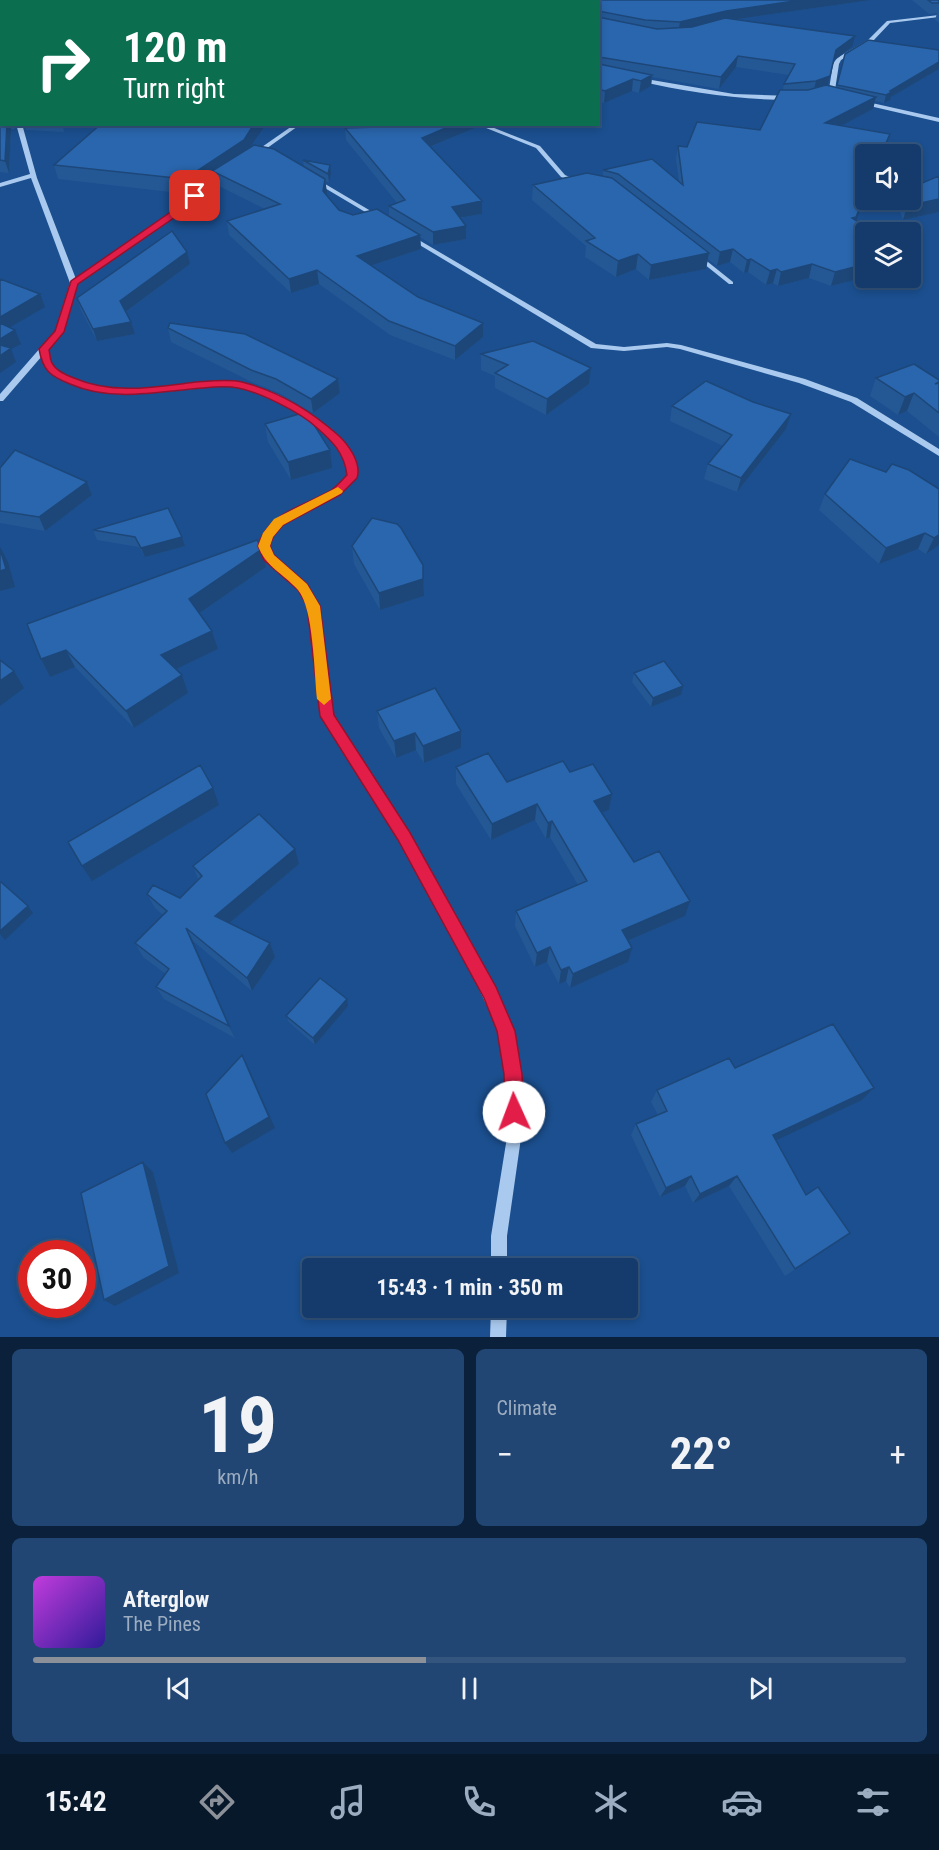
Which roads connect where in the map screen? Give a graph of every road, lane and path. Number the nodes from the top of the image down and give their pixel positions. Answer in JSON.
{"nodes":[{"id":1,"x":939,"y":16,"type":"edge"},
{"id":2,"x":856,"y":44,"type":"edge"},
{"id":3,"x":862,"y":46,"type":"junction"},
{"id":4,"x":635,"y":79,"type":"edge"},
{"id":5,"x":824,"y":94,"type":"junction"},
{"id":6,"x":816,"y":96,"type":"edge"},
{"id":7,"x":795,"y":97,"type":"edge"},
{"id":8,"x":835,"y":97,"type":"edge"},
{"id":9,"x":858,"y":102,"type":"edge"},
{"id":10,"x":939,"y":120,"type":"edge"},
{"id":11,"x":20,"y":126,"type":"edge"},
{"id":12,"x":296,"y":126,"type":"edge"},
{"id":13,"x":483,"y":126,"type":"edge"},
{"id":14,"x":263,"y":149,"type":"junction"},
{"id":15,"x":273,"y":155,"type":"edge"},
{"id":16,"x":246,"y":160,"type":"edge"},
{"id":17,"x":237,"y":166,"type":"edge"},
{"id":18,"x":302,"y":173,"type":"edge"},
{"id":19,"x":34,"y":176,"type":"junction"},
{"id":20,"x":582,"y":183,"type":"edge"},
{"id":21,"x":0,"y":185,"type":"edge"},
{"id":22,"x":382,"y":220,"type":"edge"},
{"id":23,"x":402,"y":232,"type":"edge"},
{"id":24,"x":686,"y":248,"type":"edge"},
{"id":25,"x":74,"y":283,"type":"junction"},
{"id":26,"x":731,"y":283,"type":"dead end"},
{"id":27,"x":44,"y":349,"type":"junction"},
{"id":28,"x":0,"y":399,"type":"edge"},
{"id":29,"x":939,"y":453,"type":"edge"},
{"id":30,"x":499,"y":1258,"type":"edge"},
{"id":31,"x":499,"y":1318,"type":"edge"},
{"id":32,"x":498,"y":1337,"type":"edge"}],
"edges":[{"from":1,"to":3,"type":"street"},
{"from":2,"to":3,"type":"street"},
{"from":3,"to":5,"type":"street"},
{"from":4,"to":7,"type":"street"},
{"from":5,"to":6,"type":"street"},
{"from":5,"to":8,"type":"street"},
{"from":9,"to":10,"type":"street"},
{"from":11,"to":19,"type":"street"},
{"from":12,"to":14,"type":"street"},
{"from":13,"to":20,"type":"street"},
{"from":14,"to":15,"type":"street"},
{"from":14,"to":16,"type":"street"},
{"from":17,"to":25,"type":"street"},
{"from":18,"to":22,"type":"street"},
{"from":19,"to":21,"type":"street"},
{"from":19,"to":25,"type":"street"},
{"from":23,"to":29,"type":"street"},
{"from":24,"to":26,"type":"street"},
{"from":25,"to":27,"type":"street"},
{"from":27,"to":28,"type":"street"},
{"from":27,"to":30,"type":"street"},
{"from":31,"to":32,"type":"street"}]}
